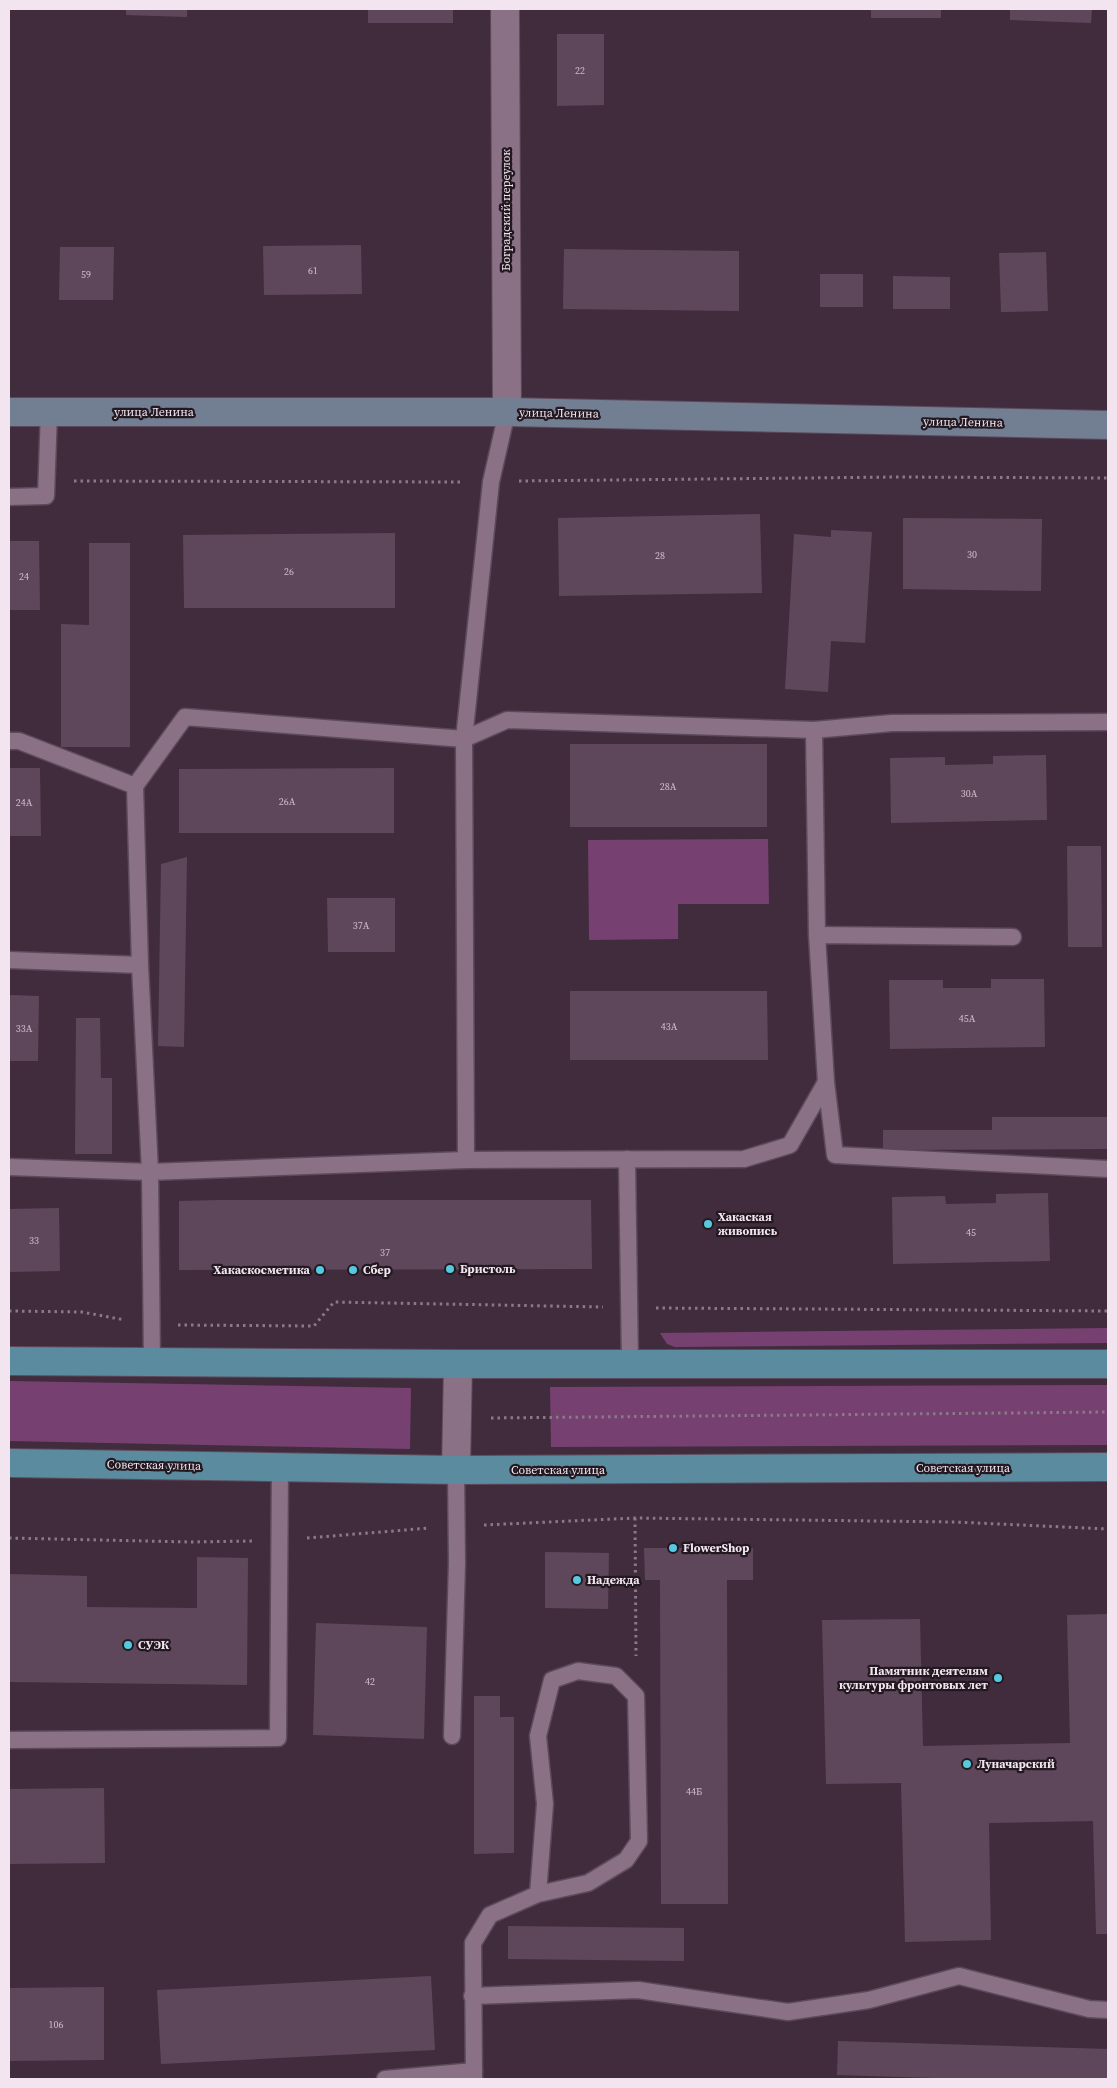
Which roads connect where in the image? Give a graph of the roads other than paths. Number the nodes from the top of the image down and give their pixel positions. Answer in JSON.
{"nodes":[{"id":1,"x":505,"y":9,"type":"edge"},
{"id":2,"x":9,"y":412,"type":"edge"},
{"id":3,"x":48,"y":412,"type":"junction"},
{"id":4,"x":507,"y":412,"type":"junction"},
{"id":5,"x":1108,"y":425,"type":"edge"},
{"id":6,"x":9,"y":498,"type":"edge"},
{"id":7,"x":1108,"y":722,"type":"edge"},
{"id":8,"x":814,"y":730,"type":"junction"},
{"id":9,"x":464,"y":739,"type":"junction"},
{"id":10,"x":9,"y":741,"type":"edge"},
{"id":11,"x":135,"y":786,"type":"junction"},
{"id":12,"x":817,"y":935,"type":"junction"},
{"id":13,"x":1013,"y":937,"type":"dead end"},
{"id":14,"x":9,"y":960,"type":"edge"},
{"id":15,"x":140,"y":965,"type":"junction"},
{"id":16,"x":826,"y":1082,"type":"junction"},
{"id":17,"x":627,"y":1159,"type":"junction"},
{"id":18,"x":466,"y":1160,"type":"junction"},
{"id":19,"x":9,"y":1167,"type":"edge"},
{"id":20,"x":1108,"y":1168,"type":"edge"},
{"id":21,"x":150,"y":1172,"type":"junction"},
{"id":22,"x":9,"y":1361,"type":"edge"},
{"id":23,"x":152,"y":1362,"type":"junction"},
{"id":24,"x":458,"y":1364,"type":"junction"},
{"id":25,"x":630,"y":1364,"type":"junction"},
{"id":26,"x":1108,"y":1364,"type":"edge"},
{"id":27,"x":9,"y":1463,"type":"edge"},
{"id":28,"x":280,"y":1467,"type":"junction"},
{"id":29,"x":1108,"y":1467,"type":"edge"},
{"id":30,"x":456,"y":1470,"type":"junction"},
{"id":31,"x":452,"y":1736,"type":"dead end"},
{"id":32,"x":9,"y":1740,"type":"edge"},
{"id":33,"x":538,"y":1894,"type":"junction"},
{"id":34,"x":472,"y":1996,"type":"junction"},
{"id":35,"x":1108,"y":2010,"type":"edge"},
{"id":36,"x":474,"y":2075,"type":"edge"},
{"id":37,"x":385,"y":2079,"type":"edge"}],
"edges":[{"from":1,"to":4,"type":"street","name":"Боградский переулок"},
{"from":2,"to":3,"type":"street","name":"улица Ленина"},
{"from":3,"to":4,"type":"street","name":"улица Ленина"},
{"from":3,"to":6,"type":"lane"},
{"from":4,"to":5,"type":"street","name":"улица Ленина"},
{"from":4,"to":9,"type":"lane"},
{"from":7,"to":8,"type":"lane"},
{"from":8,"to":9,"type":"lane"},
{"from":8,"to":12,"type":"lane"},
{"from":9,"to":11,"type":"lane"},
{"from":9,"to":18,"type":"lane"},
{"from":10,"to":11,"type":"lane"},
{"from":11,"to":15,"type":"lane"},
{"from":12,"to":13,"type":"lane"},
{"from":12,"to":16,"type":"lane"},
{"from":14,"to":15,"type":"lane"},
{"from":15,"to":21,"type":"lane"},
{"from":16,"to":17,"type":"lane"},
{"from":16,"to":20,"type":"lane"},
{"from":17,"to":18,"type":"lane"},
{"from":17,"to":25,"type":"lane"},
{"from":18,"to":21,"type":"lane"},
{"from":19,"to":21,"type":"lane"},
{"from":21,"to":23,"type":"lane"},
{"from":22,"to":23,"type":"main road"},
{"from":23,"to":24,"type":"main road"},
{"from":24,"to":25,"type":"main road"},
{"from":24,"to":30,"type":"street"},
{"from":25,"to":26,"type":"main road"},
{"from":27,"to":28,"type":"main road","name":"Советская улица"},
{"from":28,"to":30,"type":"main road","name":"Советская улица"},
{"from":28,"to":32,"type":"lane"},
{"from":29,"to":30,"type":"main road","name":"Советская улица"},
{"from":30,"to":31,"type":"lane"},
{"from":33,"to":33,"type":"lane"},
{"from":33,"to":34,"type":"lane"},
{"from":34,"to":35,"type":"lane"},
{"from":34,"to":36,"type":"lane"},
{"from":36,"to":37,"type":"lane"}]}
